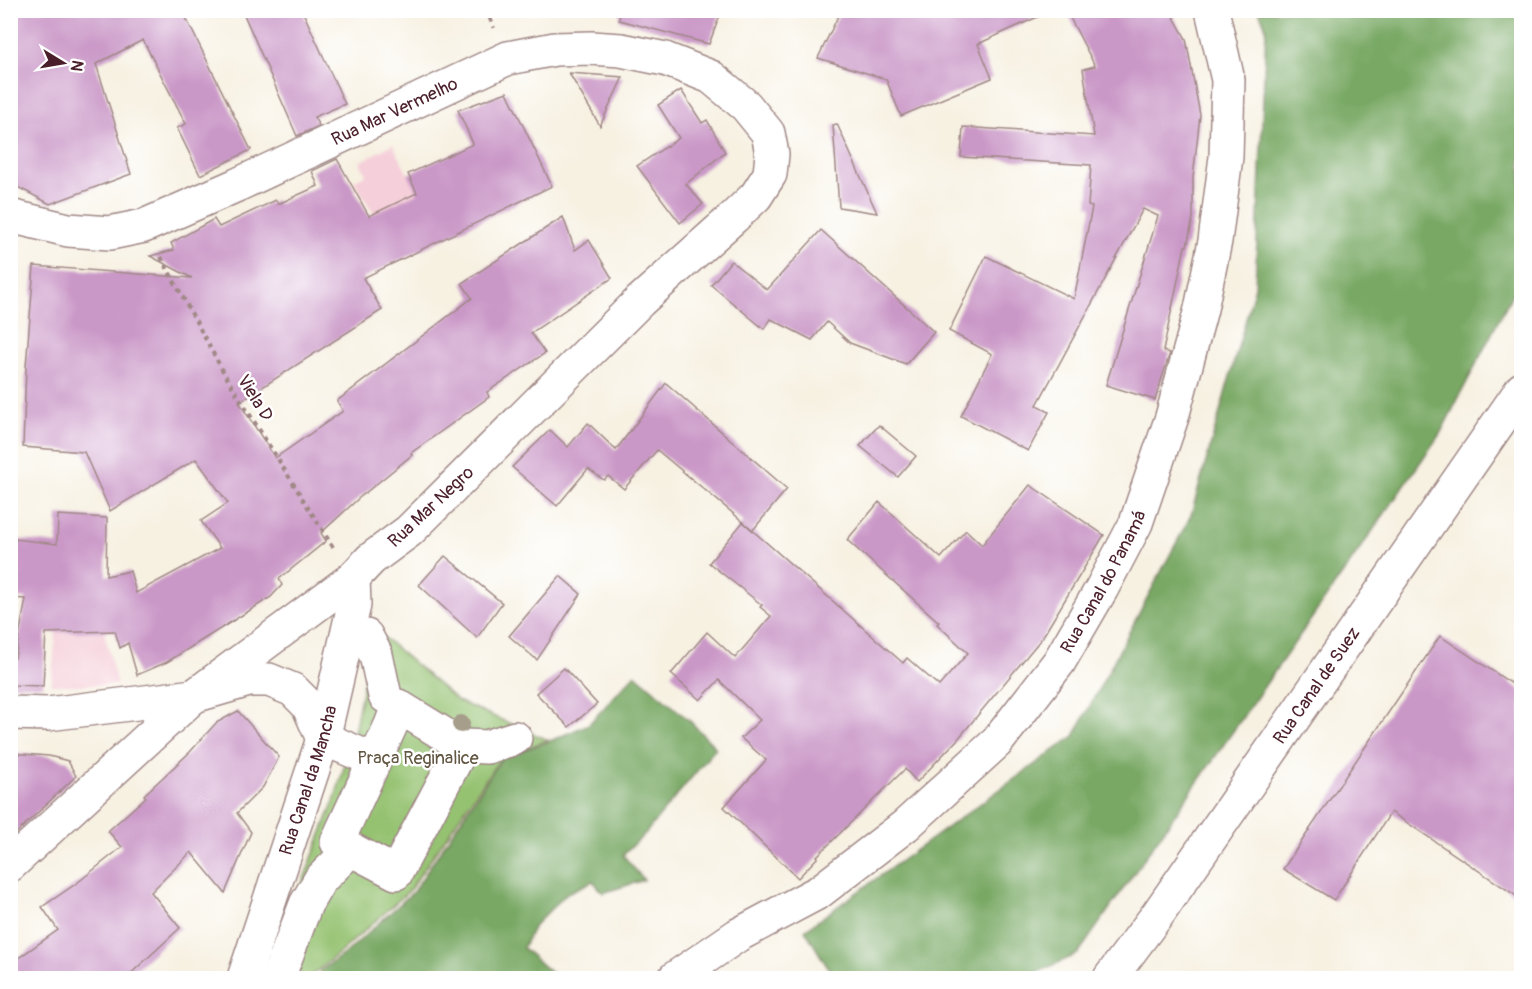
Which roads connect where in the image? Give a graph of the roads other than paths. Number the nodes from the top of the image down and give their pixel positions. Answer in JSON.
{"nodes":[{"id":1,"x":1212,"y":10,"type":"edge"},
{"id":2,"x":768,"y":134,"type":"joint"},
{"id":3,"x":10,"y":216,"type":"edge"},
{"id":4,"x":1521,"y":389,"type":"edge"},
{"id":5,"x":353,"y":578,"type":"junction"},
{"id":6,"x":366,"y":636,"type":"dead end"},
{"id":7,"x":351,"y":687,"type":"dead end"},
{"id":8,"x":194,"y":696,"type":"junction"},
{"id":9,"x":391,"y":701,"type":"junction"},
{"id":10,"x":10,"y":713,"type":"edge"},
{"id":11,"x":515,"y":738,"type":"dead end"},
{"id":12,"x":329,"y":741,"type":"junction"},
{"id":13,"x":463,"y":746,"type":"junction"},
{"id":14,"x":374,"y":760,"type":"junction"},
{"id":15,"x":302,"y":849,"type":"dead end"},
{"id":16,"x":340,"y":860,"type":"junction"},
{"id":17,"x":10,"y":865,"type":"edge"},
{"id":18,"x":293,"y":949,"type":"edge"},
{"id":19,"x":244,"y":978,"type":"edge"},
{"id":20,"x":278,"y":978,"type":"edge"},
{"id":21,"x":675,"y":978,"type":"edge"},
{"id":22,"x":1110,"y":978,"type":"edge"}],
"edges":[{"from":1,"to":21,"type":"street","name":"Rua Canal do Panamá"},
{"from":2,"to":3,"type":"street","name":"Rua Mar Vermelho"},
{"from":2,"to":5,"type":"street","name":"Rua Mar Negro"},
{"from":4,"to":22,"type":"street","name":"Rua Canal de Suez"},
{"from":5,"to":8,"type":"street","name":"Rua Mar Negro"},
{"from":5,"to":12,"type":"street","name":"Rua Canal da Mancha"},
{"from":6,"to":9,"type":"street"},
{"from":7,"to":9,"type":"street"},
{"from":8,"to":10,"type":"street"},
{"from":8,"to":12,"type":"street"},
{"from":8,"to":17,"type":"street","name":"Rua Mar Negro"},
{"from":9,"to":13,"type":"street"},
{"from":9,"to":14,"type":"street"},
{"from":11,"to":13,"type":"street"},
{"from":12,"to":14,"type":"street"},
{"from":12,"to":19,"type":"street","name":"Rua Canal da Mancha"},
{"from":13,"to":16,"type":"street"},
{"from":14,"to":16,"type":"street"},
{"from":15,"to":16,"type":"street"},
{"from":16,"to":18,"type":"street"},
{"from":18,"to":20,"type":"street"}]}
